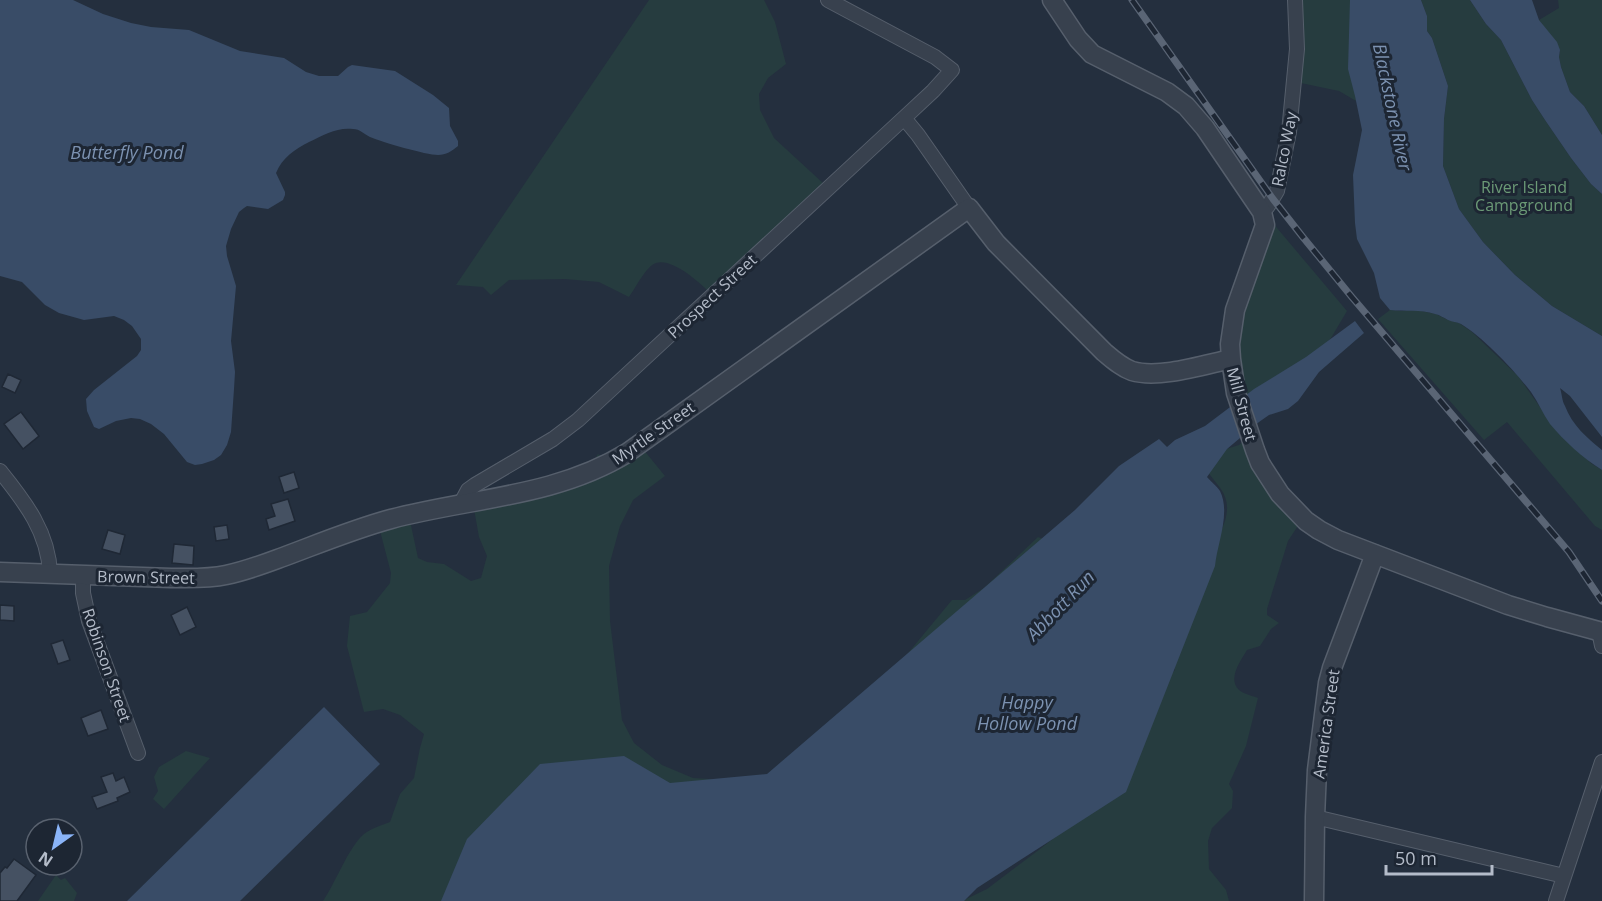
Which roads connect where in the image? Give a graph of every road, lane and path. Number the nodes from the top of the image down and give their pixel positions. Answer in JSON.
{"nodes":[{"id":1,"x":828,"y":0,"type":"edge"},
{"id":2,"x":1052,"y":0,"type":"edge"},
{"id":3,"x":1295,"y":0,"type":"edge"},
{"id":4,"x":904,"y":118,"type":"junction"},
{"id":5,"x":969,"y":208,"type":"junction"},
{"id":6,"x":1262,"y":212,"type":"junction"},
{"id":7,"x":1231,"y":359,"type":"junction"},
{"id":8,"x":0,"y":471,"type":"edge"},
{"id":9,"x":460,"y":505,"type":"junction"},
{"id":10,"x":289,"y":554,"type":"joint"},
{"id":11,"x":1375,"y":554,"type":"junction"},
{"id":12,"x":0,"y":572,"type":"edge"},
{"id":13,"x":50,"y":574,"type":"junction"},
{"id":14,"x":82,"y":575,"type":"junction"},
{"id":15,"x":1601,"y":636,"type":"edge"},
{"id":16,"x":138,"y":753,"type":"dead end"},
{"id":17,"x":1602,"y":762,"type":"edge"},
{"id":18,"x":1315,"y":817,"type":"junction"},
{"id":19,"x":1564,"y":876,"type":"junction"},
{"id":20,"x":1314,"y":901,"type":"edge"},
{"id":21,"x":1556,"y":901,"type":"edge"}],
"edges":[{"from":1,"to":4,"type":"street","name":"Prospect Street"},
{"from":2,"to":6,"type":"street"},
{"from":3,"to":6,"type":"street","name":"Ralco Way"},
{"from":4,"to":5,"type":"street","name":"Mill Street"},
{"from":4,"to":9,"type":"street","name":"Prospect Street"},
{"from":5,"to":7,"type":"street","name":"Mill Street"},
{"from":5,"to":9,"type":"street","name":"Myrtle Street"},
{"from":6,"to":7,"type":"street","name":"Ralco Way"},
{"from":7,"to":11,"type":"street","name":"Mill Street"},
{"from":8,"to":13,"type":"street"},
{"from":9,"to":10,"type":"street","name":"Myrtle Street"},
{"from":10,"to":14,"type":"street","name":"Brown Street"},
{"from":11,"to":15,"type":"street","name":"Mill Street"},
{"from":11,"to":18,"type":"street","name":"America Street"},
{"from":12,"to":13,"type":"street","name":"Brown Street"},
{"from":13,"to":14,"type":"street","name":"Brown Street"},
{"from":14,"to":16,"type":"street","name":"Robinson Street"},
{"from":17,"to":19,"type":"street"},
{"from":18,"to":19,"type":"street"},
{"from":18,"to":20,"type":"street","name":"America Street"},
{"from":19,"to":21,"type":"street"}]}
